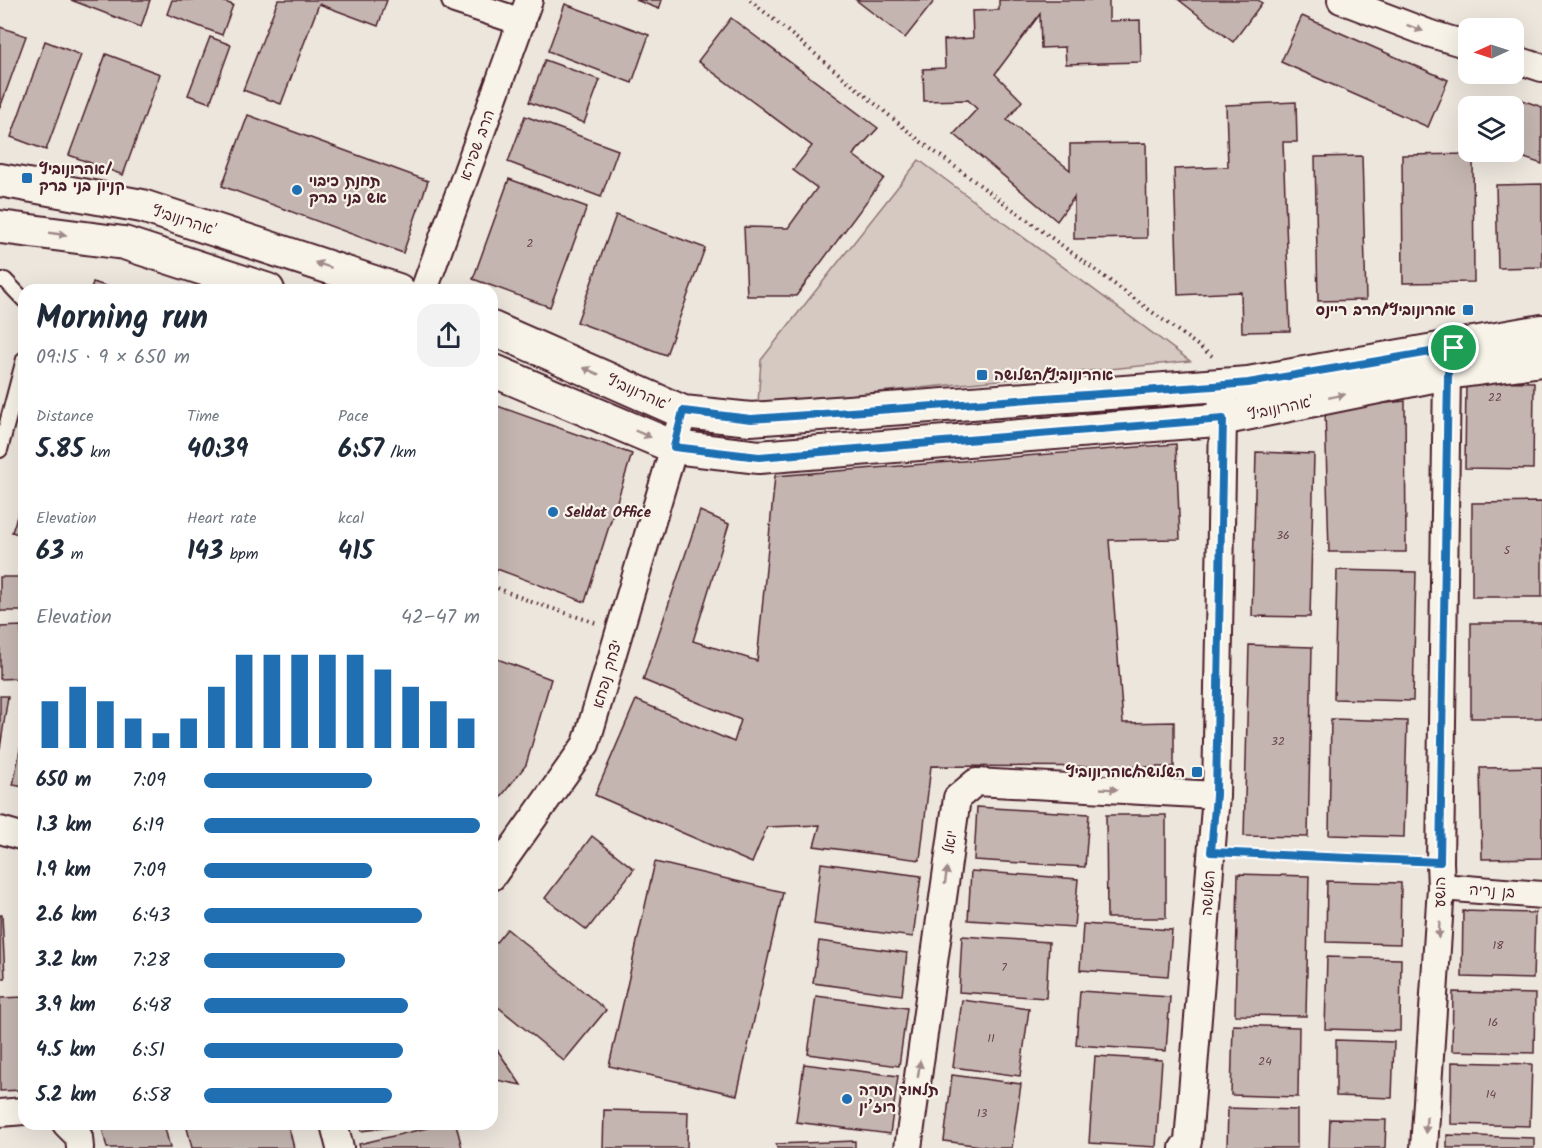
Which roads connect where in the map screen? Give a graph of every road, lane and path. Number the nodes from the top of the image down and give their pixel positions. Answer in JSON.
{"nodes":[{"id":1,"x":455,"y":0,"type":"edge"},
{"id":2,"x":750,"y":0,"type":"edge"},
{"id":3,"x":1341,"y":0,"type":"edge"},
{"id":4,"x":525,"y":11,"type":"edge"},
{"id":5,"x":1458,"y":42,"type":"edge"},
{"id":6,"x":1524,"y":62,"type":"edge"},
{"id":7,"x":1542,"y":68,"type":"edge"},
{"id":8,"x":0,"y":180,"type":"edge"},
{"id":9,"x":0,"y":227,"type":"edge"},
{"id":10,"x":0,"y":280,"type":"edge"},
{"id":11,"x":250,"y":284,"type":"edge"},
{"id":12,"x":380,"y":284,"type":"edge"},
{"id":13,"x":426,"y":284,"type":"edge"},
{"id":14,"x":18,"y":294,"type":"edge"},
{"id":15,"x":498,"y":331,"type":"edge"},
{"id":16,"x":1542,"y":331,"type":"edge"},
{"id":17,"x":1542,"y":360,"type":"edge"},
{"id":18,"x":1450,"y":361,"type":"junction"},
{"id":19,"x":498,"y":373,"type":"edge"},
{"id":20,"x":18,"y":382,"type":"edge"},
{"id":21,"x":1234,"y":384,"type":"junction"},
{"id":22,"x":683,"y":411,"type":"junction"},
{"id":23,"x":1223,"y":419,"type":"junction"},
{"id":24,"x":674,"y":447,"type":"junction"},
{"id":25,"x":0,"y":450,"type":"edge"},
{"id":26,"x":498,"y":588,"type":"edge"},
{"id":27,"x":620,"y":631,"type":"junction"},
{"id":28,"x":1216,"y":795,"type":"junction"},
{"id":29,"x":0,"y":830,"type":"edge"},
{"id":30,"x":18,"y":835,"type":"edge"},
{"id":31,"x":1211,"y":852,"type":"junction"},
{"id":32,"x":498,"y":869,"type":"edge"},
{"id":33,"x":1441,"y":875,"type":"junction"},
{"id":34,"x":1542,"y":895,"type":"edge"},
{"id":35,"x":18,"y":1112,"type":"edge"},
{"id":36,"x":0,"y":1113,"type":"edge"},
{"id":37,"x":72,"y":1130,"type":"edge"},
{"id":38,"x":336,"y":1130,"type":"edge"},
{"id":39,"x":80,"y":1148,"type":"edge"},
{"id":40,"x":340,"y":1148,"type":"edge"},
{"id":41,"x":908,"y":1148,"type":"edge"},
{"id":42,"x":1183,"y":1148,"type":"edge"},
{"id":43,"x":1424,"y":1148,"type":"edge"}],
"edges":[{"from":1,"to":4,"type":"street"},
{"from":2,"to":21,"type":"path"},
{"from":3,"to":5,"type":"street","one_way":true},
{"from":4,"to":13,"type":"street","name":"הרב שפירא"},
{"from":6,"to":7,"type":"street"},
{"from":12,"to":8,"type":"street","name":"אהרונוביץ'","one_way":true},
{"from":9,"to":11,"type":"street","one_way":true},
{"from":10,"to":14,"type":"lane"},
{"from":22,"to":15,"type":"street","name":"אהרונוביץ'","one_way":true},
{"from":16,"to":18,"type":"street","name":"אהרונוביץ'"},
{"from":17,"to":18,"type":"street","name":"אהרונוביץ'"},
{"from":18,"to":21,"type":"street","name":"אהרונוביץ'"},
{"from":23,"to":18,"type":"street","name":"אהרונוביץ'","one_way":true},
{"from":18,"to":33,"type":"street","name":"הושע"},
{"from":19,"to":24,"type":"street","name":"אהרונוביץ'","one_way":true},
{"from":20,"to":25,"type":"lane"},
{"from":21,"to":22,"type":"street","name":"אהרונוביץ'"},
{"from":21,"to":23,"type":"street","name":"השלושה"},
{"from":22,"to":24,"type":"street","name":"יצחק נפחא"},
{"from":23,"to":24,"type":"street","name":"אהרונוביץ'"},
{"from":23,"to":28,"type":"street","name":"השלושה"},
{"from":24,"to":27,"type":"street","name":"יצחק נפחא"},
{"from":26,"to":27,"type":"path"},
{"from":27,"to":32,"type":"street","name":"יצחק נפחא"},
{"from":28,"to":31,"type":"street","name":"השלושה"},
{"from":41,"to":28,"type":"street","name":"יואל","one_way":true},
{"from":29,"to":30,"type":"street"},
{"from":31,"to":33,"type":"path"},
{"from":31,"to":42,"type":"street","name":"השלושה"},
{"from":33,"to":34,"type":"street","name":"בן נריה"},
{"from":33,"to":43,"type":"street","name":"הושע","one_way":true},
{"from":35,"to":36,"type":"street"},
{"from":37,"to":39,"type":"street"},
{"from":38,"to":40,"type":"street"}]}
